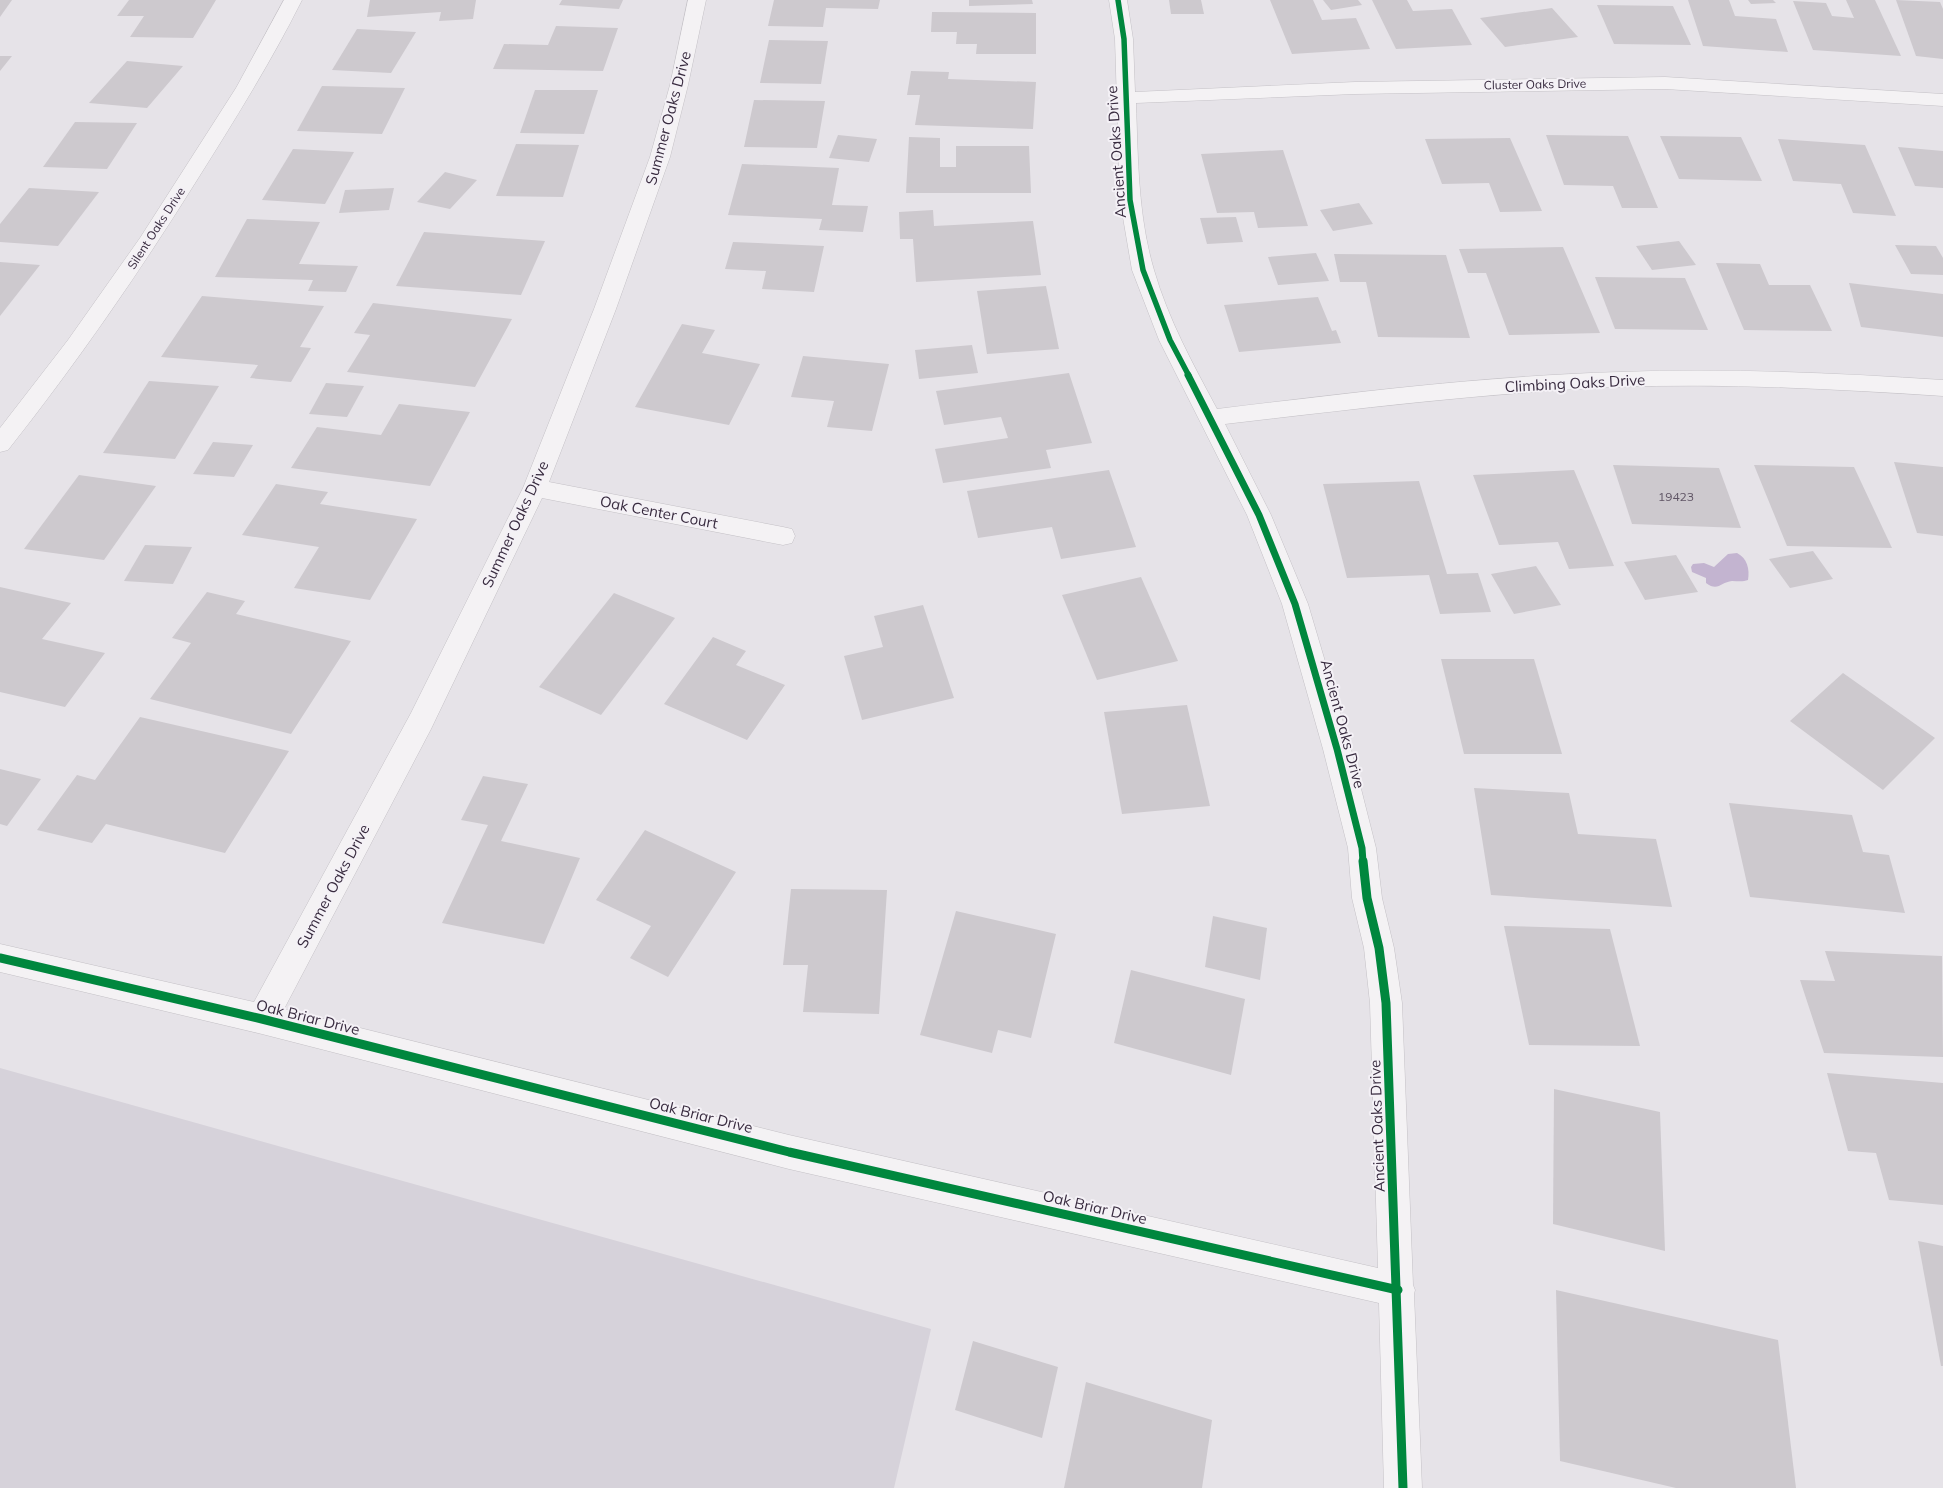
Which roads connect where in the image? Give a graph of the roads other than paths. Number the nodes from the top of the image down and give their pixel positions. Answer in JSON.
{"nodes":[{"id":1,"x":293,"y":0,"type":"edge"},
{"id":2,"x":697,"y":0,"type":"edge"},
{"id":3,"x":1118,"y":0,"type":"edge"},
{"id":4,"x":1127,"y":98,"type":"junction"},
{"id":5,"x":1943,"y":100,"type":"edge"},
{"id":6,"x":1943,"y":388,"type":"edge"},
{"id":7,"x":1209,"y":418,"type":"junction"},
{"id":8,"x":0,"y":444,"type":"edge"},
{"id":9,"x":535,"y":488,"type":"junction"},
{"id":10,"x":783,"y":536,"type":"dead end"},
{"id":11,"x":0,"y":958,"type":"edge"},
{"id":12,"x":262,"y":1019,"type":"junction"},
{"id":13,"x":1398,"y":1290,"type":"junction"},
{"id":14,"x":1403,"y":1488,"type":"edge"}],
"edges":[{"from":1,"to":8,"type":"street","name":"Silent Oaks Drive"},
{"from":2,"to":9,"type":"street","name":"Summer Oaks Drive"},
{"from":3,"to":4,"type":"street","name":"Ancient Oaks Drive"},
{"from":4,"to":5,"type":"street","name":"Cluster Oaks Drive"},
{"from":4,"to":7,"type":"street","name":"Ancient Oaks Drive"},
{"from":6,"to":7,"type":"street","name":"Climbing Oaks Drive"},
{"from":7,"to":13,"type":"street","name":"Ancient Oaks Drive"},
{"from":9,"to":10,"type":"street","name":"Oak Center Court"},
{"from":9,"to":12,"type":"street","name":"Summer Oaks Drive"},
{"from":11,"to":12,"type":"street","name":"Oak Briar Drive"},
{"from":12,"to":13,"type":"street","name":"Oak Briar Drive"},
{"from":13,"to":14,"type":"street","name":"Ancient Oaks Drive"}]}
